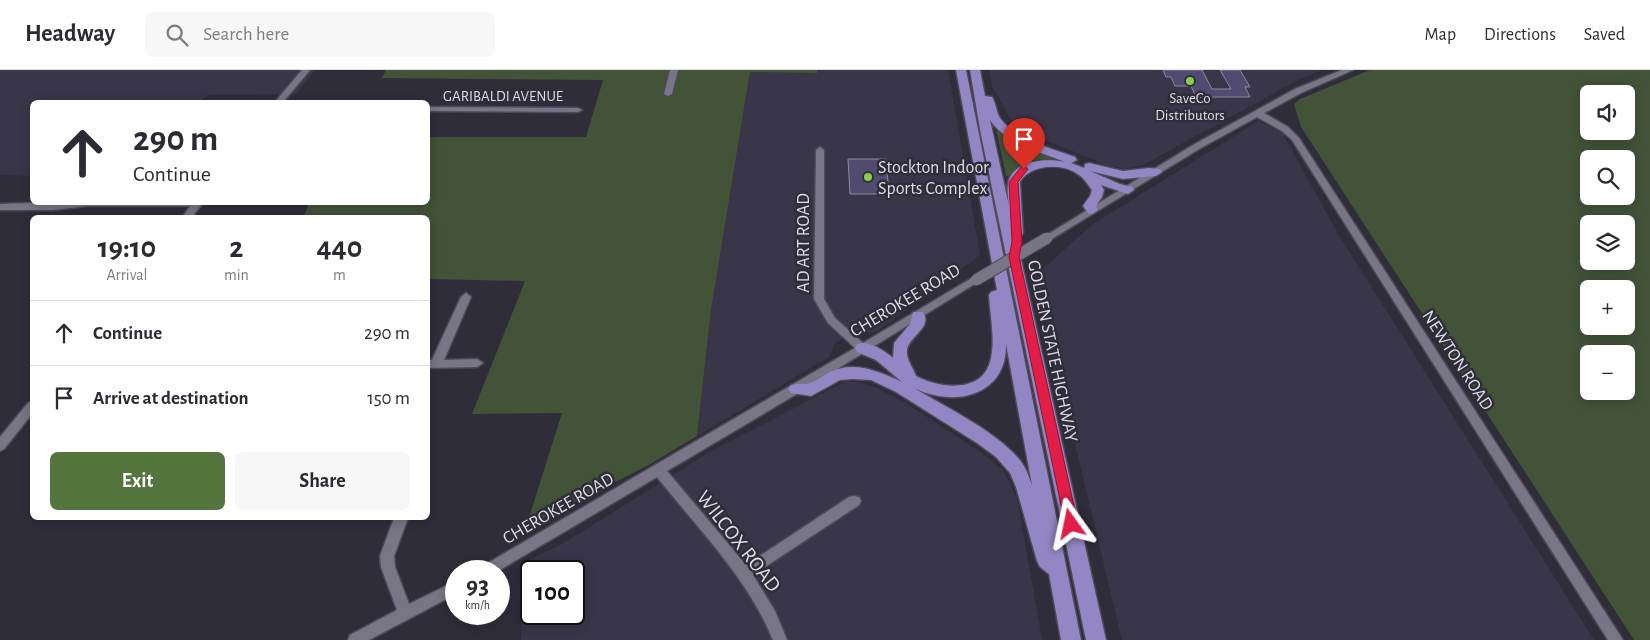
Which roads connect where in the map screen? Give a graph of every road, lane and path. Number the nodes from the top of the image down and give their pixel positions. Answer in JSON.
{"nodes":[{"id":1,"x":306,"y":70,"type":"edge"},
{"id":2,"x":674,"y":70,"type":"edge"},
{"id":3,"x":961,"y":70,"type":"edge"},
{"id":4,"x":1323,"y":70,"type":"edge"},
{"id":5,"x":1348,"y":70,"type":"edge"},
{"id":6,"x":1335,"y":75,"type":"junction"},
{"id":7,"x":976,"y":76,"type":"edge"},
{"id":8,"x":668,"y":94,"type":"dead end"},
{"id":9,"x":281,"y":100,"type":"edge"},
{"id":10,"x":430,"y":109,"type":"edge"},
{"id":11,"x":578,"y":110,"type":"dead end"},
{"id":12,"x":1257,"y":113,"type":"junction"},
{"id":13,"x":820,"y":150,"type":"dead end"},
{"id":14,"x":1083,"y":168,"type":"junction"},
{"id":15,"x":1156,"y":172,"type":"junction"},
{"id":16,"x":1128,"y":190,"type":"junction"},
{"id":17,"x":70,"y":205,"type":"edge"},
{"id":18,"x":196,"y":205,"type":"edge"},
{"id":19,"x":0,"y":208,"type":"edge"},
{"id":20,"x":1092,"y":210,"type":"junction"},
{"id":21,"x":188,"y":215,"type":"edge"},
{"id":22,"x":1014,"y":257,"type":"junction"},
{"id":23,"x":1001,"y":280,"type":"junction"},
{"id":24,"x":466,"y":297,"type":"dead end"},
{"id":25,"x":918,"y":316,"type":"junction"},
{"id":26,"x":862,"y":348,"type":"junction"},
{"id":27,"x":477,"y":363,"type":"dead end"},
{"id":28,"x":432,"y":364,"type":"edge"},
{"id":29,"x":907,"y":384,"type":"junction"},
{"id":30,"x":796,"y":389,"type":"junction"},
{"id":31,"x":30,"y":408,"type":"edge"},
{"id":32,"x":0,"y":446,"type":"edge"},
{"id":33,"x":659,"y":470,"type":"junction"},
{"id":34,"x":854,"y":501,"type":"dead end"},
{"id":35,"x":400,"y":520,"type":"edge"},
{"id":36,"x":505,"y":560,"type":"edge"},
{"id":37,"x":1058,"y":571,"type":"junction"},
{"id":38,"x":745,"y":573,"type":"junction"},
{"id":39,"x":445,"y":593,"type":"edge"},
{"id":40,"x":406,"y":614,"type":"junction"},
{"id":41,"x":355,"y":640,"type":"edge"},
{"id":42,"x":780,"y":640,"type":"edge"},
{"id":43,"x":1071,"y":640,"type":"edge"},
{"id":44,"x":1096,"y":640,"type":"edge"},
{"id":45,"x":1616,"y":640,"type":"edge"}],
"edges":[{"from":1,"to":9,"type":"street"},
{"from":2,"to":8,"type":"street"},
{"from":3,"to":23,"type":"highway","name":"GOLDEN STATE HIGHWAY"},
{"from":4,"to":6,"type":"street"},
{"from":5,"to":6,"type":"street","name":"CHEROKEE ROAD"},
{"from":6,"to":12,"type":"street","name":"CHEROKEE ROAD"},
{"from":7,"to":14,"type":"highway"},
{"from":7,"to":22,"type":"highway","name":"GOLDEN STATE HIGHWAY"},
{"from":10,"to":11,"type":"street","name":"GARIBALDI AVENUE"},
{"from":12,"to":15,"type":"street","name":"CHEROKEE ROAD"},
{"from":12,"to":45,"type":"street","name":"NEWTON ROAD"},
{"from":13,"to":26,"type":"street","name":"AD ART ROAD"},
{"from":14,"to":15,"type":"highway"},
{"from":14,"to":16,"type":"highway"},
{"from":14,"to":20,"type":"highway"},
{"from":14,"to":22,"type":"highway"},
{"from":15,"to":16,"type":"street","name":"CHEROKEE ROAD"},
{"from":16,"to":20,"type":"street","name":"CHEROKEE ROAD"},
{"from":17,"to":19,"type":"street"},
{"from":18,"to":21,"type":"street"},
{"from":20,"to":25,"type":"street","name":"CHEROKEE ROAD","bridge":true},
{"from":22,"to":44,"type":"highway","name":"GOLDEN STATE HIGHWAY"},
{"from":23,"to":29,"type":"highway"},
{"from":23,"to":37,"type":"highway","name":"GOLDEN STATE HIGHWAY"},
{"from":24,"to":28,"type":"street"},
{"from":25,"to":26,"type":"street","name":"CHEROKEE ROAD"},
{"from":25,"to":29,"type":"highway"},
{"from":26,"to":29,"type":"highway"},
{"from":26,"to":30,"type":"street","name":"CHEROKEE ROAD"},
{"from":27,"to":28,"type":"street"},
{"from":29,"to":30,"type":"highway"},
{"from":29,"to":37,"type":"highway"},
{"from":30,"to":33,"type":"street","name":"CHEROKEE ROAD"},
{"from":31,"to":32,"type":"street"},
{"from":33,"to":36,"type":"street","name":"CHEROKEE ROAD"},
{"from":33,"to":38,"type":"street","name":"WILCOX ROAD"},
{"from":34,"to":38,"type":"street"},
{"from":35,"to":40,"type":"street"},
{"from":37,"to":43,"type":"highway","name":"GOLDEN STATE HIGHWAY"},
{"from":38,"to":42,"type":"street","name":"WILCOX ROAD"},
{"from":39,"to":40,"type":"street"},
{"from":40,"to":41,"type":"street"}]}
